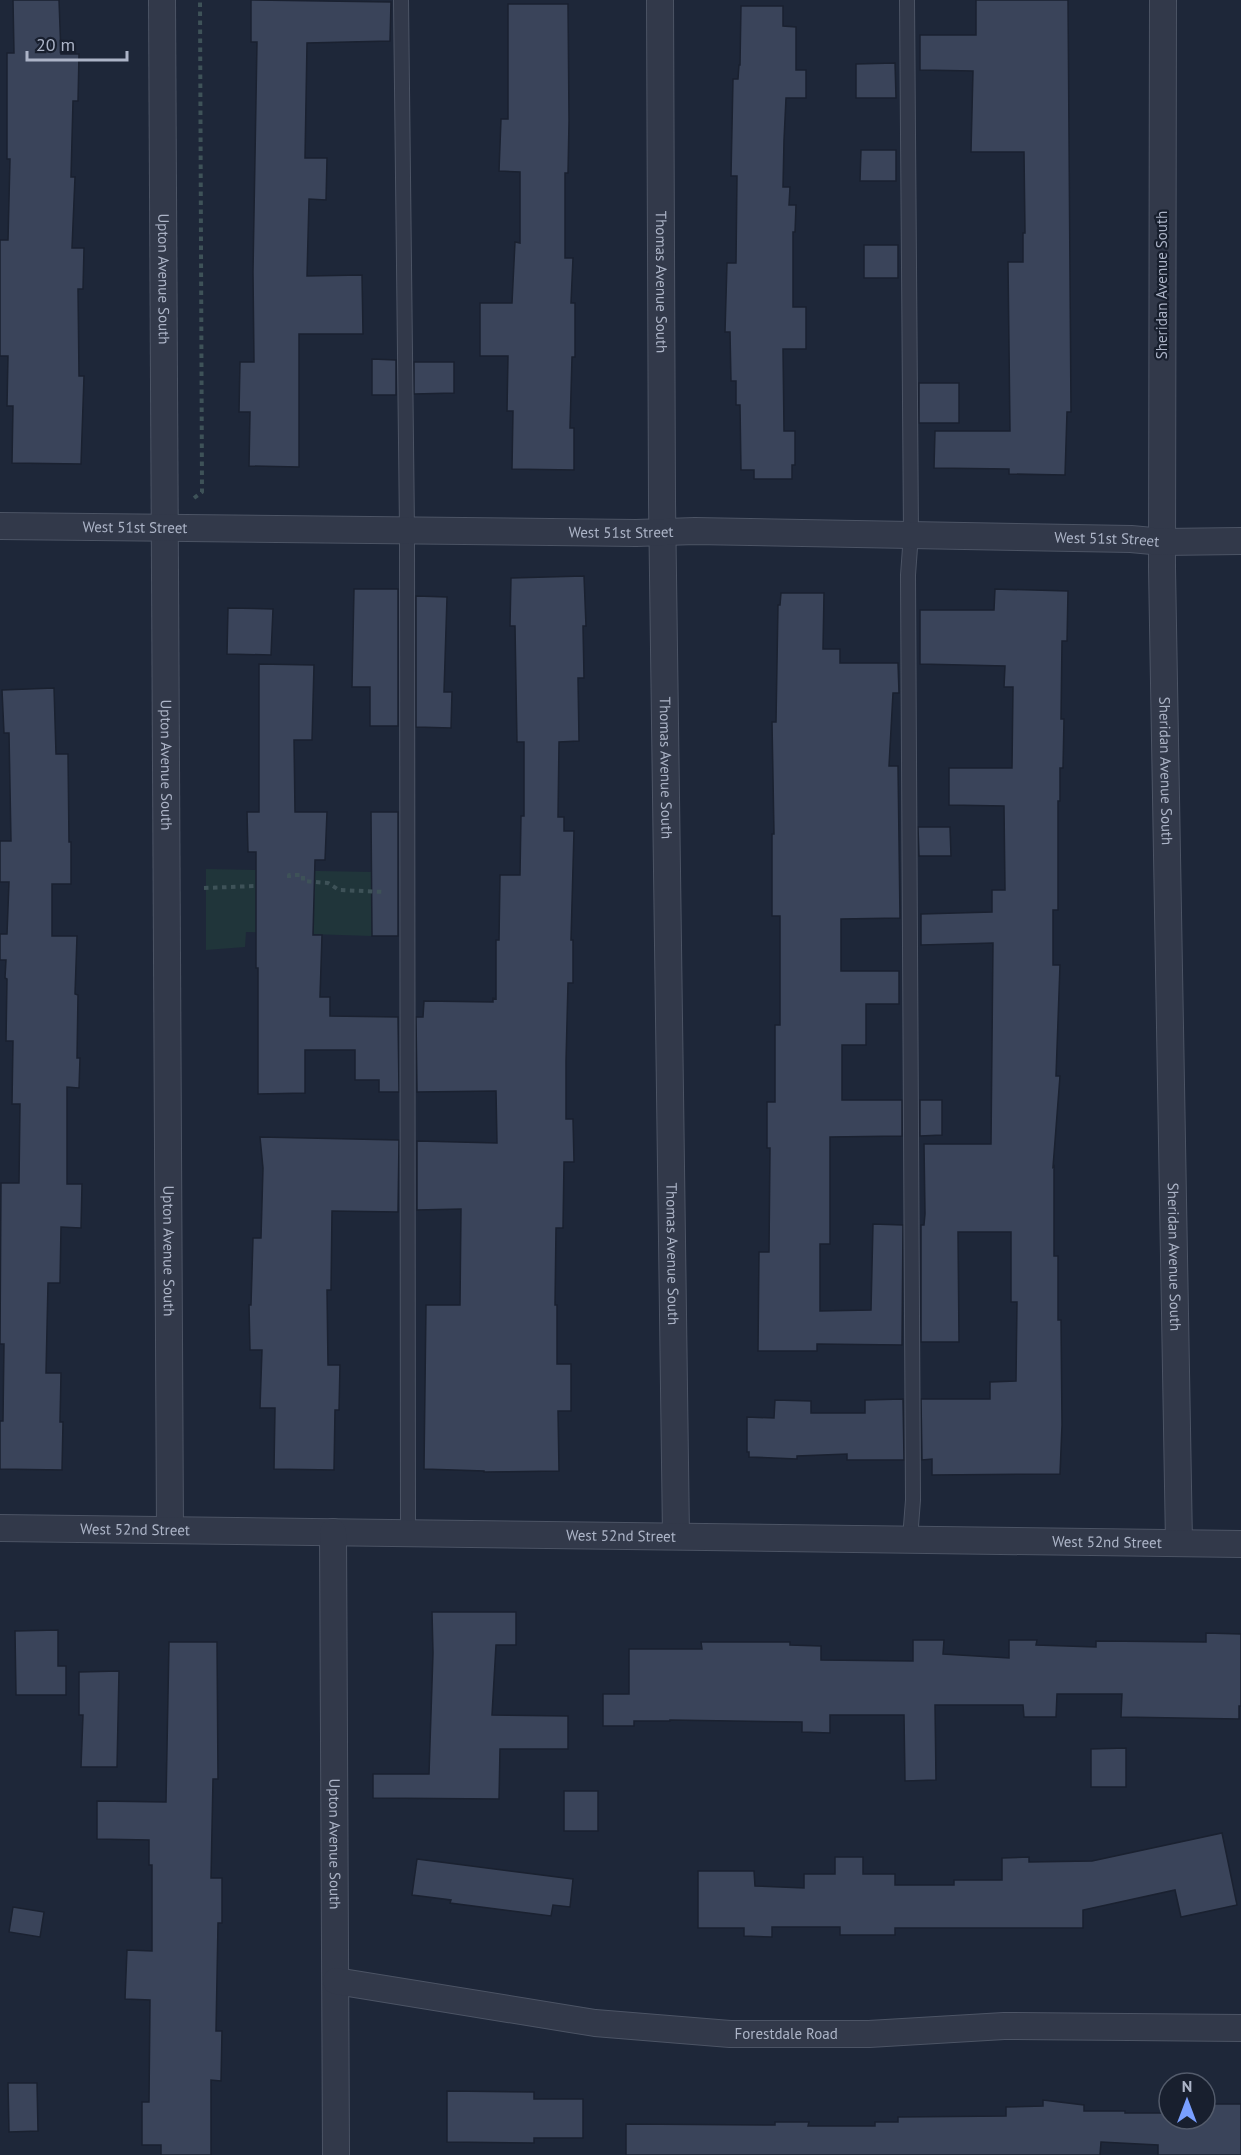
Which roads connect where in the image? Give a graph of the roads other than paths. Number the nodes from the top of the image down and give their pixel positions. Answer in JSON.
{"nodes":[{"id":1,"x":162,"y":0,"type":"edge"},
{"id":2,"x":401,"y":0,"type":"edge"},
{"id":3,"x":660,"y":0,"type":"edge"},
{"id":4,"x":907,"y":0,"type":"edge"},
{"id":5,"x":1163,"y":0,"type":"edge"},
{"id":6,"x":0,"y":526,"type":"edge"},
{"id":7,"x":166,"y":528,"type":"junction"},
{"id":8,"x":407,"y":530,"type":"junction"},
{"id":9,"x":662,"y":532,"type":"junction"},
{"id":10,"x":911,"y":534,"type":"junction"},
{"id":11,"x":1241,"y":541,"type":"edge"},
{"id":12,"x":1163,"y":542,"type":"junction"},
{"id":13,"x":0,"y":1528,"type":"edge"},
{"id":14,"x":170,"y":1530,"type":"junction"},
{"id":15,"x":333,"y":1532,"type":"junction"},
{"id":16,"x":408,"y":1533,"type":"junction"},
{"id":17,"x":676,"y":1536,"type":"junction"},
{"id":18,"x":910,"y":1539,"type":"junction"},
{"id":19,"x":1179,"y":1543,"type":"junction"},
{"id":20,"x":1241,"y":1544,"type":"edge"},
{"id":21,"x":336,"y":1981,"type":"junction"},
{"id":22,"x":1241,"y":2028,"type":"edge"},
{"id":23,"x":336,"y":2155,"type":"edge"}],
"edges":[{"from":1,"to":7,"type":"street","name":"Upton Avenue South"},
{"from":2,"to":8,"type":"lane"},
{"from":3,"to":9,"type":"street","name":"Thomas Avenue South"},
{"from":4,"to":10,"type":"lane"},
{"from":5,"to":12,"type":"street","name":"Sheridan Avenue South"},
{"from":6,"to":7,"type":"street","name":"West 51st Street"},
{"from":7,"to":8,"type":"street","name":"West 51st Street"},
{"from":7,"to":14,"type":"street","name":"Upton Avenue South"},
{"from":8,"to":9,"type":"street","name":"West 51st Street"},
{"from":8,"to":16,"type":"lane"},
{"from":9,"to":10,"type":"street","name":"West 51st Street"},
{"from":9,"to":17,"type":"street","name":"Thomas Avenue South"},
{"from":10,"to":12,"type":"street","name":"West 51st Street"},
{"from":10,"to":18,"type":"lane"},
{"from":11,"to":12,"type":"street","name":"West 51st Street"},
{"from":12,"to":19,"type":"street","name":"Sheridan Avenue South"},
{"from":13,"to":14,"type":"street","name":"West 52nd Street"},
{"from":14,"to":15,"type":"street","name":"West 52nd Street"},
{"from":15,"to":16,"type":"street","name":"West 52nd Street"},
{"from":15,"to":21,"type":"street","name":"Upton Avenue South"},
{"from":16,"to":17,"type":"street","name":"West 52nd Street"},
{"from":17,"to":18,"type":"street","name":"West 52nd Street"},
{"from":18,"to":19,"type":"street","name":"West 52nd Street"},
{"from":19,"to":20,"type":"street","name":"West 52nd Street"},
{"from":21,"to":22,"type":"street","name":"Forestdale Road"},
{"from":21,"to":23,"type":"street","name":"Upton Avenue South"}]}
